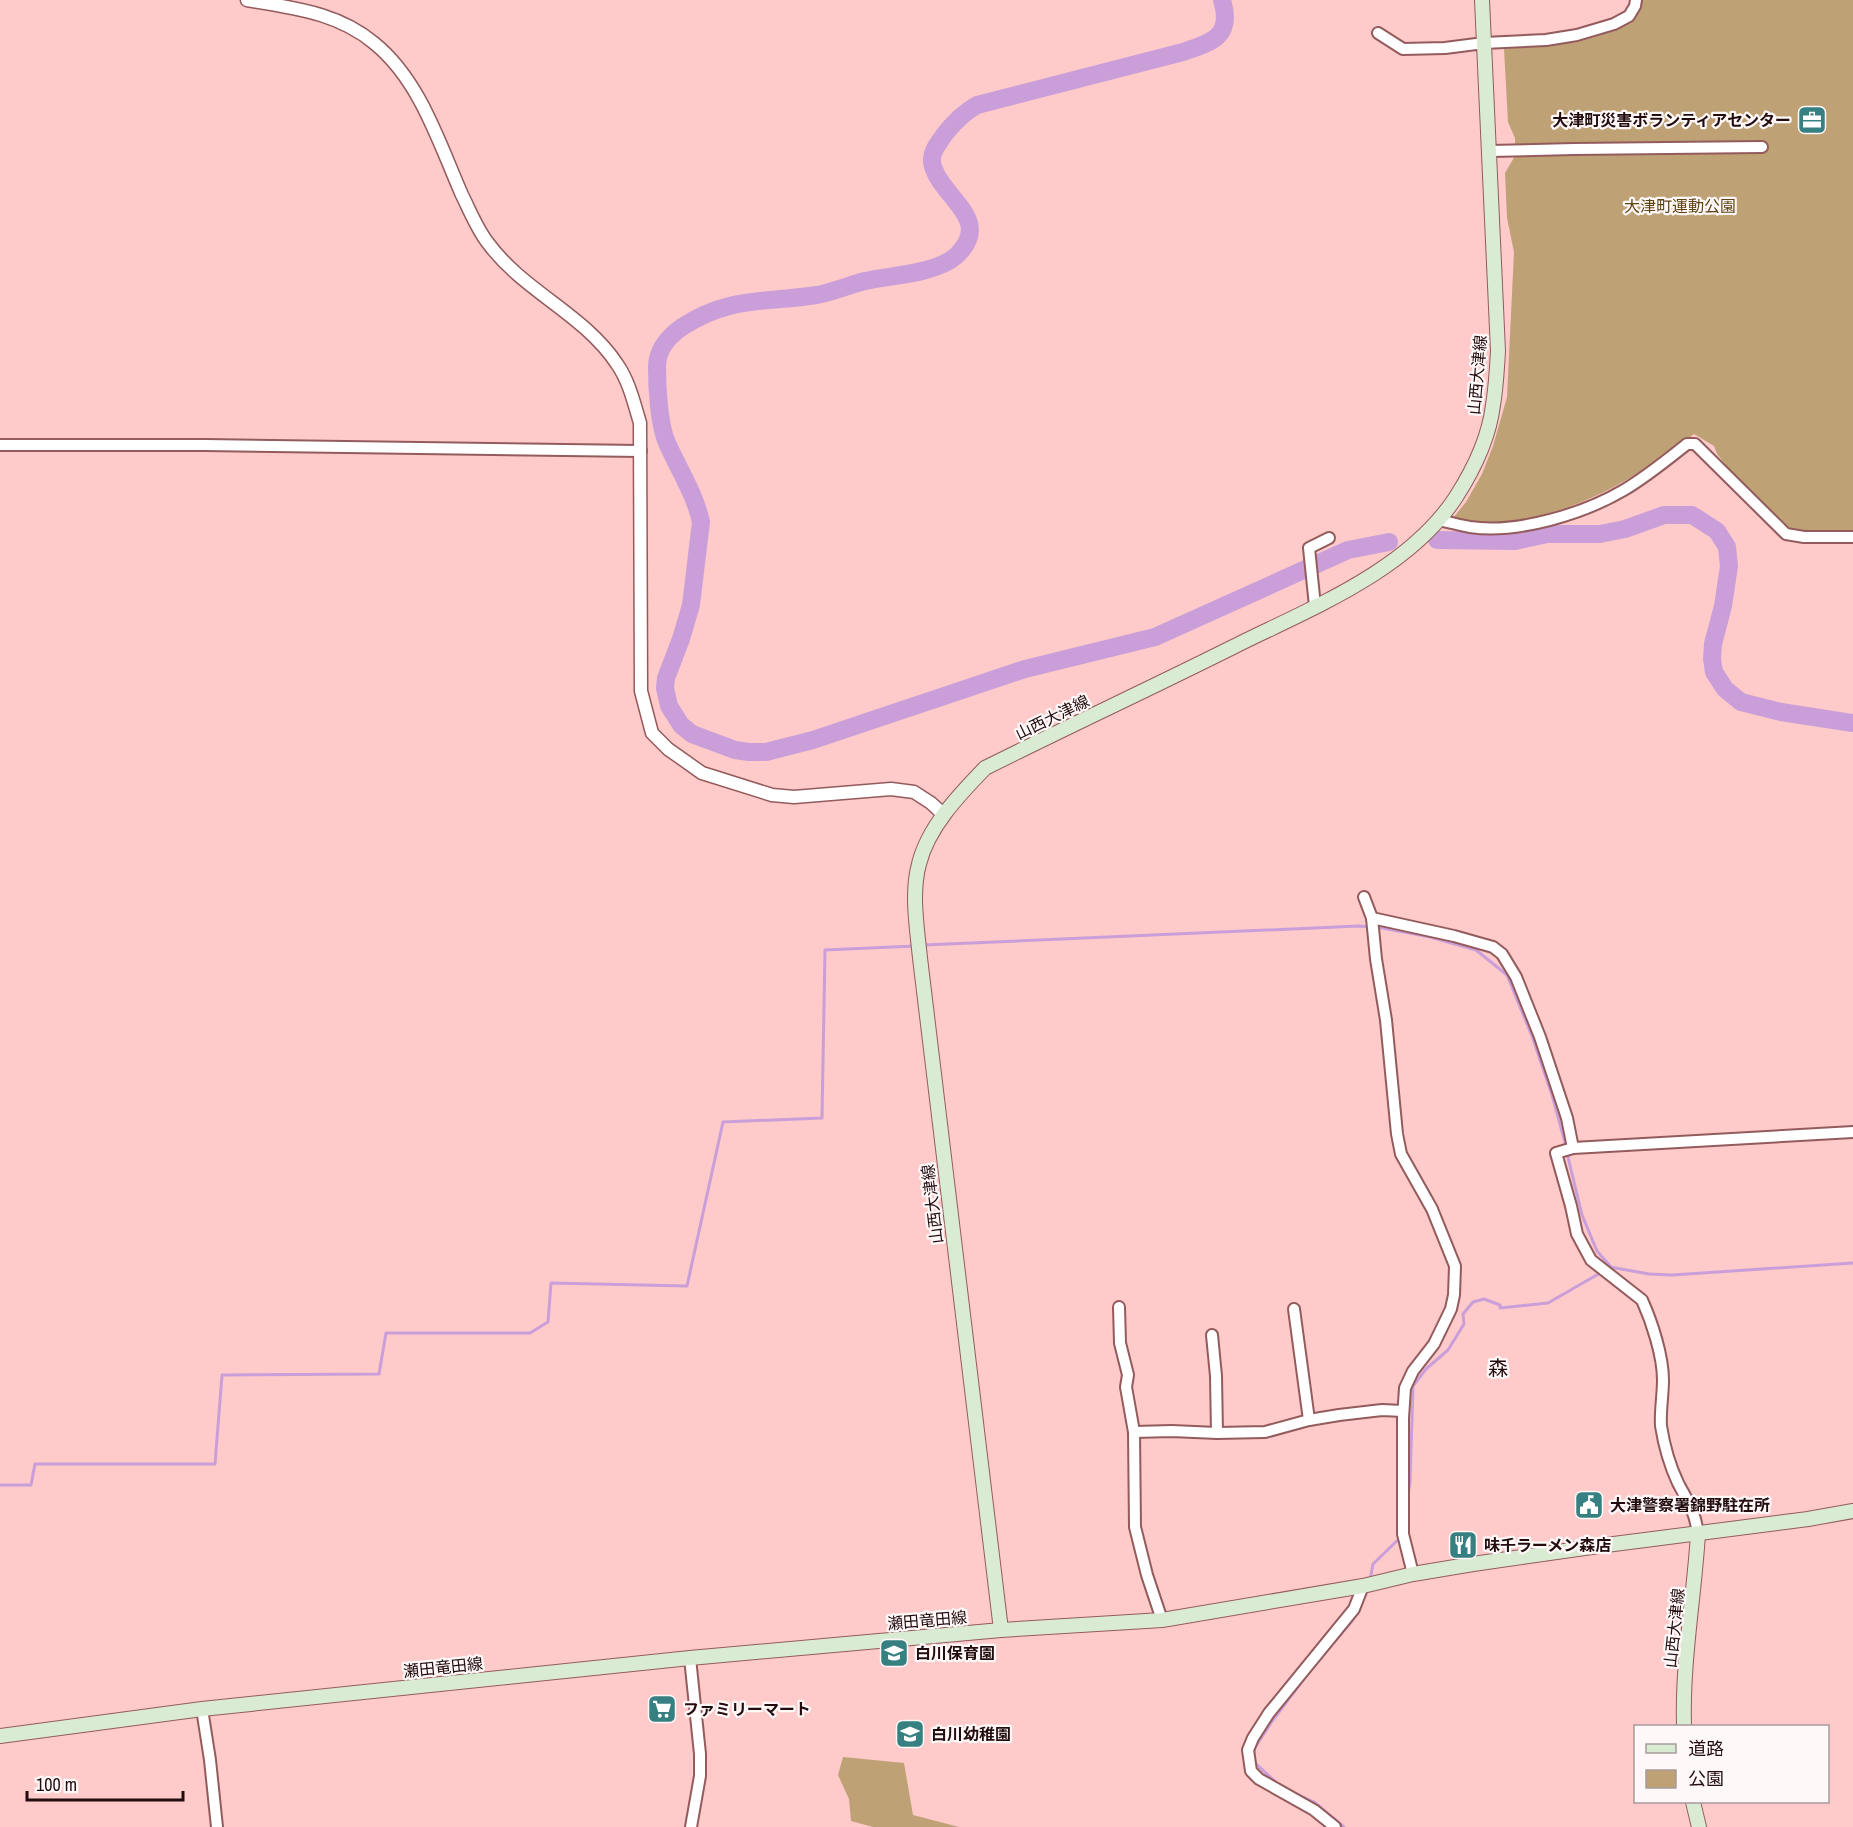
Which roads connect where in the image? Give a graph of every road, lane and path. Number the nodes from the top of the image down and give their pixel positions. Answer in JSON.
{"nodes":[{"id":1,"x":247,"y":0,"type":"edge"},
{"id":2,"x":1482,"y":0,"type":"edge"},
{"id":3,"x":1636,"y":0,"type":"edge"},
{"id":4,"x":1378,"y":33,"type":"dead end"},
{"id":5,"x":1484,"y":43,"type":"junction"},
{"id":6,"x":1762,"y":147,"type":"dead end"},
{"id":7,"x":1489,"y":151,"type":"junction"},
{"id":8,"x":0,"y":445,"type":"edge"},
{"id":9,"x":641,"y":451,"type":"junction"},
{"id":10,"x":1438,"y":520,"type":"junction"},
{"id":11,"x":1853,"y":537,"type":"edge"},
{"id":12,"x":1329,"y":538,"type":"dead end"},
{"id":13,"x":1315,"y":606,"type":"junction"},
{"id":14,"x":944,"y":815,"type":"junction"},
{"id":15,"x":1364,"y":897,"type":"dead end"},
{"id":16,"x":1372,"y":918,"type":"junction"},
{"id":17,"x":1853,"y":1132,"type":"edge"},
{"id":18,"x":1573,"y":1148,"type":"junction"},
{"id":19,"x":1119,"y":1307,"type":"dead end"},
{"id":20,"x":1294,"y":1309,"type":"dead end"},
{"id":21,"x":1212,"y":1335,"type":"dead end"},
{"id":22,"x":1403,"y":1411,"type":"junction"},
{"id":23,"x":1309,"y":1420,"type":"junction"},
{"id":24,"x":1134,"y":1432,"type":"junction"},
{"id":25,"x":1217,"y":1433,"type":"junction"},
{"id":26,"x":1853,"y":1511,"type":"edge"},
{"id":27,"x":1698,"y":1534,"type":"junction"},
{"id":28,"x":1413,"y":1574,"type":"junction"},
{"id":29,"x":1363,"y":1586,"type":"junction"},
{"id":30,"x":1162,"y":1620,"type":"junction"},
{"id":31,"x":1001,"y":1630,"type":"junction"},
{"id":32,"x":690,"y":1658,"type":"junction"},
{"id":33,"x":202,"y":1709,"type":"junction"},
{"id":34,"x":1684,"y":1725,"type":"edge"},
{"id":35,"x":0,"y":1736,"type":"edge"},
{"id":36,"x":1693,"y":1803,"type":"edge"},
{"id":37,"x":218,"y":1827,"type":"edge"},
{"id":38,"x":691,"y":1827,"type":"edge"},
{"id":39,"x":1335,"y":1827,"type":"edge"},
{"id":40,"x":1699,"y":1827,"type":"edge"}],
"edges":[{"from":1,"to":9,"type":"street"},
{"from":2,"to":5,"type":"main road","name":"山西大津線"},
{"from":3,"to":5,"type":"street"},
{"from":4,"to":5,"type":"street"},
{"from":5,"to":7,"type":"main road","name":"山西大津線"},
{"from":6,"to":7,"type":"street"},
{"from":7,"to":10,"type":"main road","name":"山西大津線"},
{"from":8,"to":9,"type":"street"},
{"from":9,"to":14,"type":"street"},
{"from":10,"to":11,"type":"street"},
{"from":10,"to":13,"type":"main road","name":"山西大津線"},
{"from":12,"to":13,"type":"street"},
{"from":13,"to":14,"type":"main road","name":"山西大津線"},
{"from":14,"to":31,"type":"main road","name":"山西大津線"},
{"from":15,"to":16,"type":"street"},
{"from":16,"to":18,"type":"street"},
{"from":16,"to":22,"type":"street"},
{"from":17,"to":18,"type":"street"},
{"from":18,"to":27,"type":"street"},
{"from":19,"to":24,"type":"street"},
{"from":20,"to":23,"type":"street"},
{"from":21,"to":25,"type":"street"},
{"from":22,"to":23,"type":"street"},
{"from":22,"to":28,"type":"street"},
{"from":23,"to":25,"type":"street"},
{"from":24,"to":25,"type":"street"},
{"from":24,"to":30,"type":"street"},
{"from":26,"to":27,"type":"main road","name":"瀬田竜田線"},
{"from":27,"to":28,"type":"main road","name":"瀬田竜田線"},
{"from":27,"to":34,"type":"main road","name":"山西大津線"},
{"from":28,"to":29,"type":"main road","name":"瀬田竜田線"},
{"from":29,"to":30,"type":"main road","name":"瀬田竜田線"},
{"from":29,"to":39,"type":"street"},
{"from":30,"to":31,"type":"main road","name":"瀬田竜田線"},
{"from":31,"to":32,"type":"main road","name":"瀬田竜田線"},
{"from":32,"to":33,"type":"main road","name":"瀬田竜田線"},
{"from":32,"to":38,"type":"street"},
{"from":33,"to":35,"type":"main road","name":"瀬田竜田線"},
{"from":33,"to":37,"type":"street"},
{"from":36,"to":40,"type":"main road"}]}
